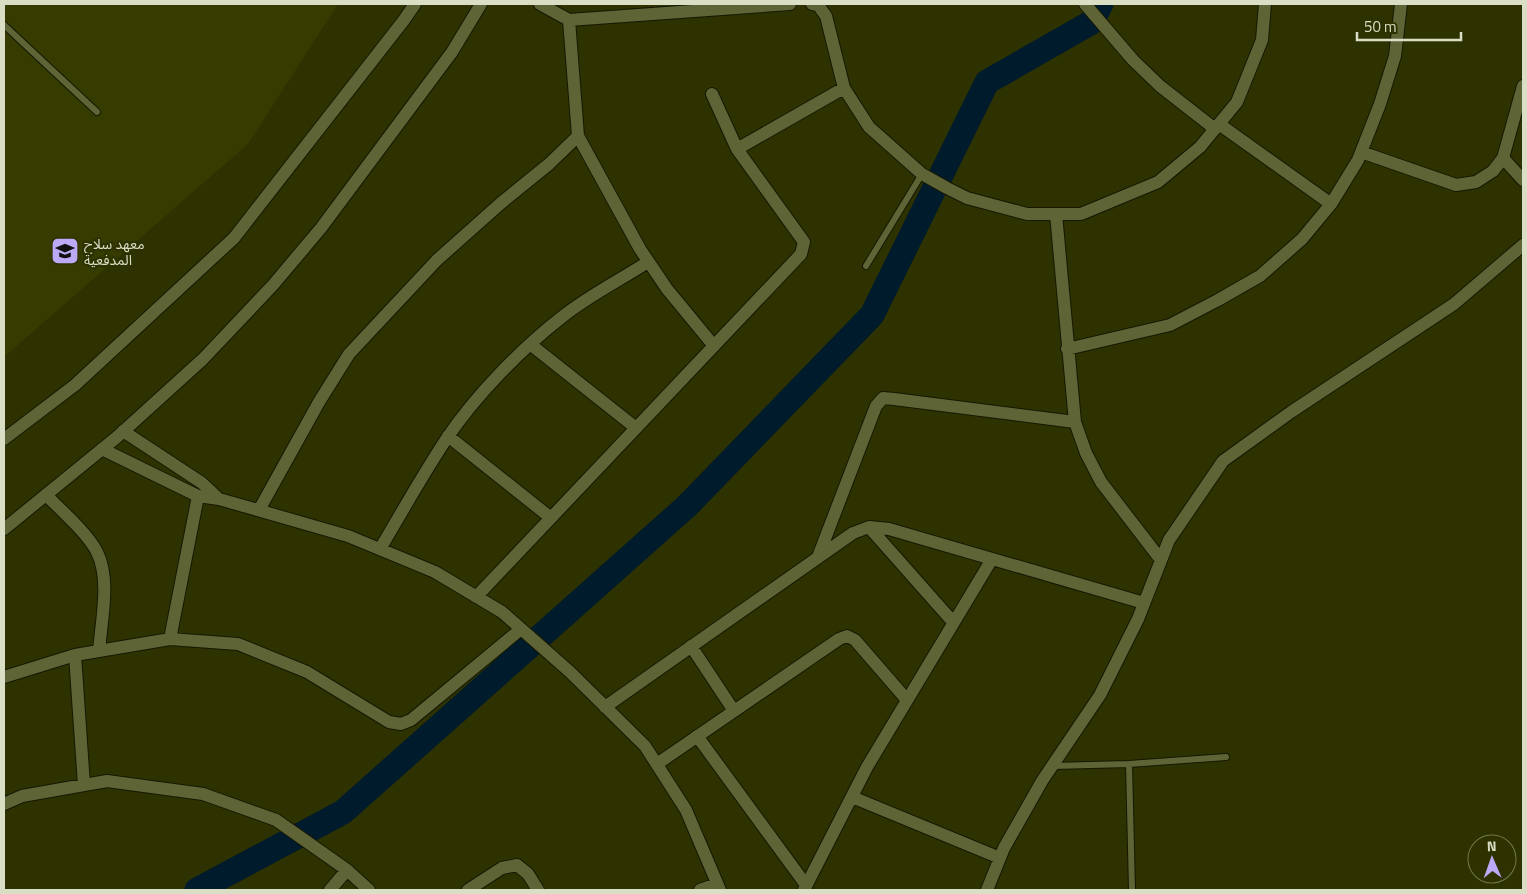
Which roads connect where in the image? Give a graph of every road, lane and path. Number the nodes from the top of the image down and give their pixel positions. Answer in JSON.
{"nodes":[{"id":1,"x":415,"y":4,"type":"edge"},
{"id":2,"x":481,"y":4,"type":"edge"},
{"id":3,"x":540,"y":4,"type":"edge"},
{"id":4,"x":790,"y":4,"type":"edge"},
{"id":5,"x":816,"y":4,"type":"edge"},
{"id":6,"x":1085,"y":4,"type":"edge"},
{"id":7,"x":1265,"y":4,"type":"edge"},
{"id":8,"x":1401,"y":4,"type":"edge"},
{"id":9,"x":686,"y":8,"type":"edge"},
{"id":10,"x":569,"y":20,"type":"junction"},
{"id":11,"x":4,"y":25,"type":"edge"},
{"id":12,"x":1523,"y":86,"type":"edge"},
{"id":13,"x":844,"y":88,"type":"junction"},
{"id":14,"x":712,"y":94,"type":"dead end"},
{"id":15,"x":97,"y":112,"type":"dead end"},
{"id":16,"x":1217,"y":126,"type":"junction"},
{"id":17,"x":578,"y":136,"type":"junction"},
{"id":18,"x":736,"y":149,"type":"junction"},
{"id":19,"x":1361,"y":152,"type":"junction"},
{"id":20,"x":1503,"y":158,"type":"junction"},
{"id":21,"x":928,"y":177,"type":"junction"},
{"id":22,"x":1523,"y":180,"type":"edge"},
{"id":23,"x":1331,"y":204,"type":"junction"},
{"id":24,"x":1056,"y":214,"type":"junction"},
{"id":25,"x":1523,"y":245,"type":"edge"},
{"id":26,"x":648,"y":262,"type":"junction"},
{"id":27,"x":866,"y":266,"type":"dead end"},
{"id":28,"x":530,"y":344,"type":"junction"},
{"id":29,"x":714,"y":346,"type":"junction"},
{"id":30,"x":1067,"y":349,"type":"junction"},
{"id":31,"x":1075,"y":422,"type":"junction"},
{"id":32,"x":636,"y":428,"type":"junction"},
{"id":33,"x":123,"y":431,"type":"junction"},
{"id":34,"x":448,"y":436,"type":"junction"},
{"id":35,"x":4,"y":439,"type":"edge"},
{"id":36,"x":102,"y":450,"type":"junction"},
{"id":37,"x":46,"y":495,"type":"junction"},
{"id":38,"x":198,"y":496,"type":"junction"},
{"id":39,"x":218,"y":498,"type":"junction"},
{"id":40,"x":259,"y":510,"type":"junction"},
{"id":41,"x":551,"y":518,"type":"junction"},
{"id":42,"x":869,"y":527,"type":"junction"},
{"id":43,"x":4,"y":529,"type":"edge"},
{"id":44,"x":380,"y":549,"type":"junction"},
{"id":45,"x":818,"y":557,"type":"junction"},
{"id":46,"x":992,"y":559,"type":"junction"},
{"id":47,"x":1161,"y":560,"type":"junction"},
{"id":48,"x":476,"y":596,"type":"junction"},
{"id":49,"x":1144,"y":603,"type":"junction"},
{"id":50,"x":953,"y":622,"type":"junction"},
{"id":51,"x":521,"y":628,"type":"junction"},
{"id":52,"x":170,"y":639,"type":"junction"},
{"id":53,"x":691,"y":646,"type":"junction"},
{"id":54,"x":98,"y":651,"type":"junction"},
{"id":55,"x":75,"y":655,"type":"junction"},
{"id":56,"x":4,"y":677,"type":"edge"},
{"id":57,"x":907,"y":700,"type":"junction"},
{"id":58,"x":605,"y":707,"type":"junction"},
{"id":59,"x":734,"y":711,"type":"junction"},
{"id":60,"x":697,"y":736,"type":"junction"},
{"id":61,"x":1226,"y":757,"type":"dead end"},
{"id":62,"x":657,"y":764,"type":"junction"},
{"id":63,"x":1128,"y":764,"type":"junction"},
{"id":64,"x":1052,"y":766,"type":"junction"},
{"id":65,"x":84,"y":785,"type":"junction"},
{"id":66,"x":852,"y":797,"type":"junction"},
{"id":67,"x":4,"y":804,"type":"edge"},
{"id":68,"x":1000,"y":858,"type":"junction"},
{"id":69,"x":346,"y":870,"type":"junction"},
{"id":70,"x":718,"y":887,"type":"edge"},
{"id":71,"x":805,"y":888,"type":"edge"},
{"id":72,"x":330,"y":890,"type":"edge"},
{"id":73,"x":369,"y":890,"type":"edge"},
{"id":74,"x":468,"y":890,"type":"edge"},
{"id":75,"x":538,"y":890,"type":"edge"},
{"id":76,"x":700,"y":890,"type":"edge"},
{"id":77,"x":987,"y":890,"type":"edge"},
{"id":78,"x":1132,"y":890,"type":"edge"}],
"edges":[{"from":1,"to":35,"type":"street"},
{"from":2,"to":33,"type":"street"},
{"from":3,"to":10,"type":"street"},
{"from":4,"to":9,"type":"street"},
{"from":5,"to":13,"type":"street"},
{"from":6,"to":16,"type":"street"},
{"from":7,"to":16,"type":"street"},
{"from":8,"to":19,"type":"street"},
{"from":9,"to":10,"type":"street"},
{"from":10,"to":17,"type":"street"},
{"from":11,"to":15,"type":"lane"},
{"from":12,"to":20,"type":"street"},
{"from":13,"to":18,"type":"street"},
{"from":13,"to":21,"type":"street"},
{"from":14,"to":18,"type":"street"},
{"from":16,"to":23,"type":"street"},
{"from":16,"to":24,"type":"street"},
{"from":17,"to":26,"type":"street"},
{"from":17,"to":40,"type":"street"},
{"from":18,"to":29,"type":"street"},
{"from":19,"to":20,"type":"street"},
{"from":19,"to":23,"type":"street"},
{"from":20,"to":22,"type":"street"},
{"from":21,"to":24,"type":"street"},
{"from":21,"to":27,"type":"lane"},
{"from":23,"to":30,"type":"street"},
{"from":24,"to":30,"type":"street"},
{"from":25,"to":47,"type":"street"},
{"from":26,"to":28,"type":"street"},
{"from":26,"to":29,"type":"street"},
{"from":28,"to":32,"type":"street"},
{"from":28,"to":34,"type":"street"},
{"from":29,"to":32,"type":"street"},
{"from":30,"to":31,"type":"street"},
{"from":31,"to":45,"type":"street"},
{"from":31,"to":47,"type":"street"},
{"from":32,"to":41,"type":"street"},
{"from":33,"to":36,"type":"street"},
{"from":33,"to":39,"type":"street"},
{"from":34,"to":41,"type":"street"},
{"from":34,"to":44,"type":"street"},
{"from":36,"to":37,"type":"street"},
{"from":36,"to":38,"type":"street"},
{"from":37,"to":43,"type":"street"},
{"from":37,"to":54,"type":"street"},
{"from":38,"to":39,"type":"street"},
{"from":38,"to":52,"type":"street"},
{"from":39,"to":40,"type":"street"},
{"from":40,"to":44,"type":"street"},
{"from":41,"to":48,"type":"street"},
{"from":42,"to":45,"type":"street"},
{"from":42,"to":46,"type":"street"},
{"from":42,"to":50,"type":"street"},
{"from":44,"to":48,"type":"street"},
{"from":45,"to":53,"type":"street"},
{"from":46,"to":49,"type":"street"},
{"from":46,"to":50,"type":"street"},
{"from":47,"to":49,"type":"street"},
{"from":48,"to":51,"type":"street"},
{"from":49,"to":64,"type":"street"},
{"from":50,"to":57,"type":"street"},
{"from":51,"to":52,"type":"street"},
{"from":51,"to":58,"type":"street"},
{"from":52,"to":54,"type":"street"},
{"from":53,"to":58,"type":"street"},
{"from":53,"to":59,"type":"street"},
{"from":54,"to":55,"type":"street"},
{"from":55,"to":56,"type":"street"},
{"from":55,"to":65,"type":"street"},
{"from":57,"to":59,"type":"street"},
{"from":57,"to":66,"type":"street"},
{"from":58,"to":62,"type":"street"},
{"from":59,"to":60,"type":"street"},
{"from":60,"to":62,"type":"street"},
{"from":60,"to":71,"type":"street"},
{"from":61,"to":63,"type":"lane"},
{"from":62,"to":70,"type":"street"},
{"from":63,"to":64,"type":"lane"},
{"from":63,"to":78,"type":"lane"},
{"from":64,"to":68,"type":"street"},
{"from":65,"to":67,"type":"street"},
{"from":65,"to":69,"type":"street"},
{"from":66,"to":68,"type":"street"},
{"from":66,"to":71,"type":"street"},
{"from":68,"to":77,"type":"street"},
{"from":69,"to":72,"type":"street"},
{"from":69,"to":73,"type":"street"},
{"from":70,"to":76,"type":"street"},
{"from":74,"to":75,"type":"street"}]}
